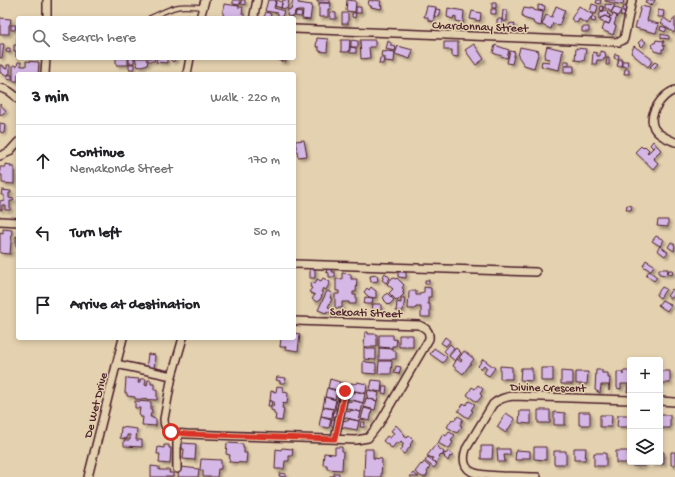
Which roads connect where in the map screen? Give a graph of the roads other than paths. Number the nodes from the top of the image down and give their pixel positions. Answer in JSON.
{"nodes":[{"id":1,"x":47,"y":0,"type":"edge"},
{"id":2,"x":257,"y":0,"type":"edge"},
{"id":3,"x":632,"y":0,"type":"edge"},
{"id":4,"x":204,"y":4,"type":"edge"},
{"id":5,"x":47,"y":16,"type":"edge"},
{"id":6,"x":155,"y":16,"type":"edge"},
{"id":7,"x":201,"y":16,"type":"edge"},
{"id":8,"x":254,"y":16,"type":"edge"},
{"id":9,"x":296,"y":29,"type":"edge"},
{"id":10,"x":46,"y":60,"type":"edge"},
{"id":11,"x":190,"y":60,"type":"edge"},
{"id":12,"x":45,"y":72,"type":"edge"},
{"id":13,"x":187,"y":72,"type":"edge"},
{"id":14,"x":0,"y":88,"type":"edge"},
{"id":15,"x":675,"y":90,"type":"edge"},
{"id":16,"x":16,"y":97,"type":"edge"},
{"id":17,"x":675,"y":142,"type":"edge"},
{"id":18,"x":16,"y":144,"type":"edge"},
{"id":19,"x":0,"y":156,"type":"edge"},
{"id":20,"x":0,"y":221,"type":"edge"},
{"id":21,"x":16,"y":222,"type":"edge"},
{"id":22,"x":296,"y":264,"type":"edge"},
{"id":23,"x":536,"y":272,"type":"dead end"},
{"id":24,"x":296,"y":321,"type":"edge"},
{"id":25,"x":122,"y":340,"type":"edge"},
{"id":26,"x":182,"y":340,"type":"edge"},
{"id":27,"x":116,"y":364,"type":"junction"},
{"id":28,"x":172,"y":376,"type":"junction"},
{"id":29,"x":345,"y":391,"type":"dead end"},
{"id":30,"x":627,"y":400,"type":"edge"},
{"id":31,"x":663,"y":401,"type":"edge"},
{"id":32,"x":675,"y":402,"type":"edge"},
{"id":33,"x":179,"y":434,"type":"junction"},
{"id":34,"x":335,"y":439,"type":"junction"},
{"id":35,"x":177,"y":469,"type":"dead end"},
{"id":36,"x":88,"y":477,"type":"edge"},
{"id":37,"x":537,"y":477,"type":"edge"}],
"edges":[{"from":1,"to":5,"type":"street"},
{"from":2,"to":8,"type":"street"},
{"from":3,"to":9,"type":"street","name":"Chardonnay Street"},
{"from":4,"to":6,"type":"lane"},
{"from":4,"to":7,"type":"street"},
{"from":10,"to":12,"type":"street"},
{"from":11,"to":13,"type":"street"},
{"from":14,"to":16,"type":"street"},
{"from":15,"to":17,"type":"street"},
{"from":18,"to":19,"type":"street"},
{"from":20,"to":21,"type":"street"},
{"from":22,"to":23,"type":"street"},
{"from":24,"to":34,"type":"street","name":"Sekoati Street"},
{"from":25,"to":27,"type":"street","name":"De Wet Drive"},
{"from":26,"to":28,"type":"street"},
{"from":27,"to":28,"type":"street"},
{"from":27,"to":36,"type":"street","name":"De Wet Drive"},
{"from":28,"to":33,"type":"street"},
{"from":29,"to":34,"type":"street"},
{"from":30,"to":37,"type":"street","name":"Divine Crescent"},
{"from":31,"to":32,"type":"street"},
{"from":33,"to":34,"type":"street"},
{"from":33,"to":35,"type":"street"}]}
